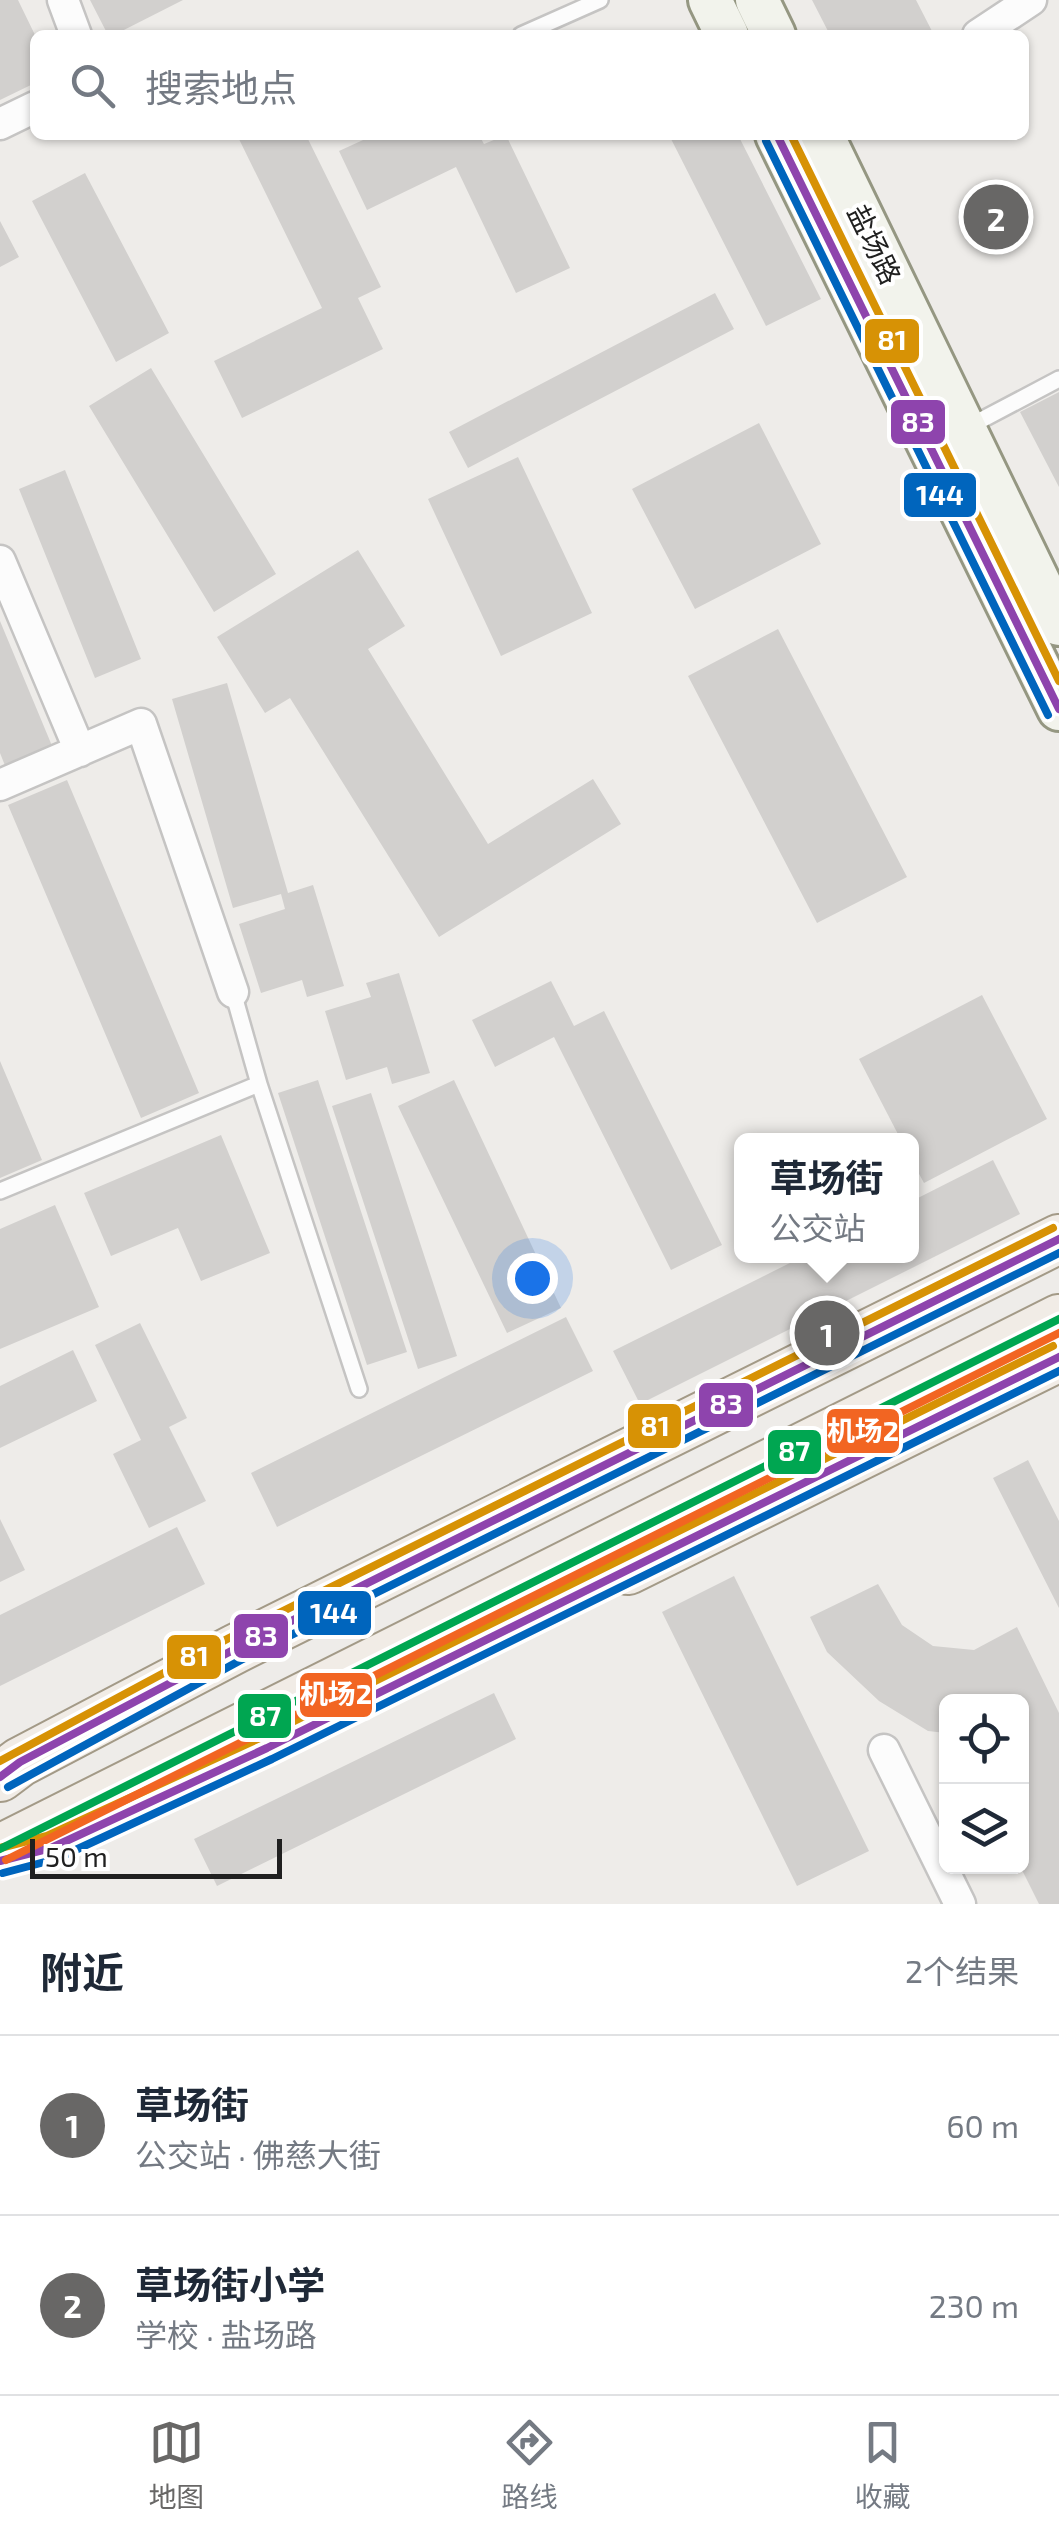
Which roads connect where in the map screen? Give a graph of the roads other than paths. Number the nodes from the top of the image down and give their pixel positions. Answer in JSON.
{"nodes":[{"id":1,"x":63,"y":0,"type":"edge"},
{"id":2,"x":600,"y":0,"type":"edge"},
{"id":3,"x":710,"y":0,"type":"edge"},
{"id":4,"x":757,"y":0,"type":"edge"},
{"id":5,"x":1011,"y":6,"type":"edge"},
{"id":6,"x":74,"y":30,"type":"edge"},
{"id":7,"x":532,"y":30,"type":"edge"},
{"id":8,"x":725,"y":30,"type":"edge"},
{"id":9,"x":772,"y":30,"type":"edge"},
{"id":10,"x":984,"y":30,"type":"edge"},
{"id":11,"x":30,"y":109,"type":"edge"},
{"id":12,"x":0,"y":124,"type":"edge"},
{"id":13,"x":778,"y":140,"type":"edge"},
{"id":14,"x":826,"y":140,"type":"edge"},
{"id":15,"x":1059,"y":380,"type":"edge"},
{"id":16,"x":964,"y":429,"type":"junction"},
{"id":17,"x":0,"y":560,"type":"edge"},
{"id":18,"x":1059,"y":624,"type":"edge"},
{"id":19,"x":1059,"y":709,"type":"edge"},
{"id":20,"x":80,"y":750,"type":"junction"},
{"id":21,"x":0,"y":785,"type":"edge"},
{"id":22,"x":233,"y":992,"type":"joint"},
{"id":23,"x":259,"y":1084,"type":"junction"},
{"id":24,"x":0,"y":1191,"type":"edge"},
{"id":25,"x":1059,"y":1239,"type":"edge"},
{"id":26,"x":1059,"y":1271,"type":"edge"},
{"id":27,"x":1059,"y":1320,"type":"edge"},
{"id":28,"x":1059,"y":1358,"type":"edge"},
{"id":29,"x":359,"y":1389,"type":"dead end"},
{"id":30,"x":884,"y":1750,"type":"dead end"},
{"id":31,"x":0,"y":1778,"type":"edge"},
{"id":32,"x":0,"y":1798,"type":"edge"},
{"id":33,"x":0,"y":1848,"type":"edge"},
{"id":34,"x":0,"y":1861,"type":"edge"},
{"id":35,"x":960,"y":1904,"type":"edge"}],
"edges":[{"from":1,"to":6,"type":"street"},
{"from":2,"to":7,"type":"lane"},
{"from":3,"to":8,"type":"main road"},
{"from":4,"to":9,"type":"main road"},
{"from":5,"to":10,"type":"street"},
{"from":11,"to":12,"type":"street"},
{"from":13,"to":19,"type":"main road","name":"盐场路"},
{"from":14,"to":16,"type":"main road","name":"盐场路"},
{"from":15,"to":16,"type":"lane"},
{"from":16,"to":18,"type":"main road","name":"盐场路"},
{"from":17,"to":20,"type":"street"},
{"from":20,"to":21,"type":"street"},
{"from":20,"to":22,"type":"street"},
{"from":22,"to":23,"type":"lane"},
{"from":23,"to":24,"type":"lane"},
{"from":23,"to":29,"type":"lane"},
{"from":25,"to":31,"type":"main road"},
{"from":26,"to":32,"type":"main road"},
{"from":27,"to":33,"type":"main road"},
{"from":28,"to":34,"type":"main road"},
{"from":30,"to":35,"type":"street"}]}
